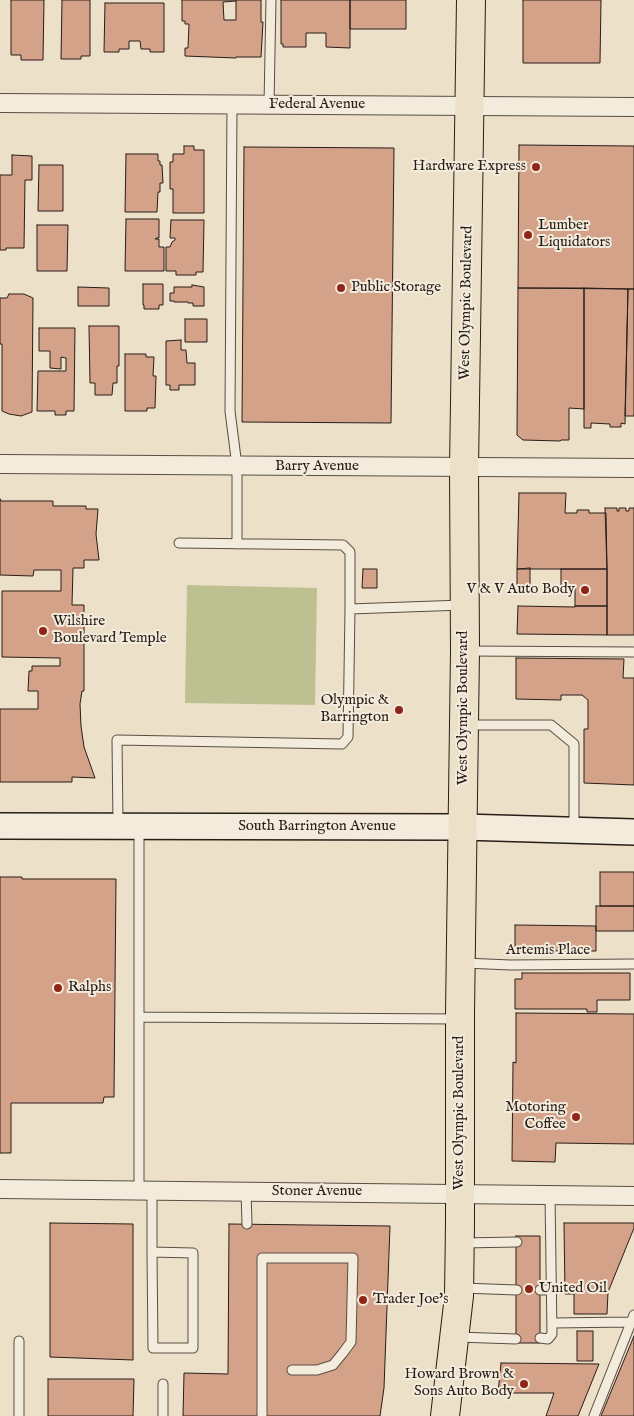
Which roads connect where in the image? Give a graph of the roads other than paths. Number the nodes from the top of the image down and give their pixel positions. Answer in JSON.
{"nodes":[{"id":1,"x":270,"y":0,"type":"edge"},
{"id":2,"x":471,"y":0,"type":"edge"},
{"id":3,"x":0,"y":103,"type":"edge"},
{"id":4,"x":232,"y":105,"type":"junction"},
{"id":5,"x":269,"y":105,"type":"junction"},
{"id":6,"x":470,"y":106,"type":"junction"},
{"id":7,"x":634,"y":108,"type":"edge"},
{"id":8,"x":0,"y":464,"type":"edge"},
{"id":9,"x":237,"y":466,"type":"junction"},
{"id":10,"x":464,"y":468,"type":"junction"},
{"id":11,"x":634,"y":468,"type":"edge"},
{"id":12,"x":179,"y":543,"type":"dead end"},
{"id":13,"x":237,"y":544,"type":"junction"},
{"id":14,"x":464,"y":604,"type":"junction"},
{"id":15,"x":350,"y":609,"type":"junction"},
{"id":16,"x":465,"y":651,"type":"junction"},
{"id":17,"x":634,"y":652,"type":"edge"},
{"id":18,"x":464,"y":725,"type":"junction"},
{"id":19,"x":0,"y":826,"type":"edge"},
{"id":20,"x":129,"y":826,"type":"junction"},
{"id":21,"x":462,"y":827,"type":"junction"},
{"id":22,"x":574,"y":830,"type":"junction"},
{"id":23,"x":634,"y":832,"type":"edge"},
{"id":24,"x":461,"y":963,"type":"junction"},
{"id":25,"x":634,"y":964,"type":"edge"},
{"id":26,"x":139,"y":1017,"type":"junction"},
{"id":27,"x":460,"y":1019,"type":"junction"},
{"id":28,"x":0,"y":1189,"type":"edge"},
{"id":29,"x":145,"y":1190,"type":"junction"},
{"id":30,"x":246,"y":1191,"type":"junction"},
{"id":31,"x":461,"y":1194,"type":"junction"},
{"id":32,"x":550,"y":1195,"type":"junction"},
{"id":33,"x":634,"y":1196,"type":"edge"},
{"id":34,"x":247,"y":1224,"type":"dead end"},
{"id":35,"x":540,"y":1241,"type":"dead end"},
{"id":36,"x":551,"y":1241,"type":"junction"},
{"id":37,"x":516,"y":1242,"type":"dead end"},
{"id":38,"x":460,"y":1243,"type":"junction"},
{"id":39,"x":152,"y":1252,"type":"junction"},
{"id":40,"x":459,"y":1288,"type":"junction"},
{"id":41,"x":516,"y":1290,"type":"dead end"},
{"id":42,"x":540,"y":1290,"type":"dead end"},
{"id":43,"x":552,"y":1290,"type":"junction"},
{"id":44,"x":633,"y":1319,"type":"edge"},
{"id":45,"x":552,"y":1323,"type":"junction"},
{"id":46,"x":454,"y":1336,"type":"junction"},
{"id":47,"x":516,"y":1338,"type":"dead end"},
{"id":48,"x":540,"y":1338,"type":"dead end"},
{"id":49,"x":19,"y":1341,"type":"dead end"},
{"id":50,"x":292,"y":1370,"type":"dead end"},
{"id":51,"x":163,"y":1384,"type":"dead end"},
{"id":52,"x":19,"y":1416,"type":"edge"},
{"id":53,"x":163,"y":1416,"type":"edge"},
{"id":54,"x":262,"y":1416,"type":"edge"},
{"id":55,"x":445,"y":1416,"type":"edge"},
{"id":56,"x":594,"y":1416,"type":"edge"}],
"edges":[{"from":1,"to":5,"type":"lane"},
{"from":2,"to":6,"type":"main road","name":"West Olympic Boulevard"},
{"from":3,"to":4,"type":"street","name":"Federal Avenue"},
{"from":4,"to":5,"type":"street","name":"Federal Avenue"},
{"from":4,"to":9,"type":"lane"},
{"from":5,"to":6,"type":"street","name":"Federal Avenue"},
{"from":6,"to":7,"type":"street","name":"Federal Avenue"},
{"from":6,"to":10,"type":"main road","name":"West Olympic Boulevard"},
{"from":8,"to":9,"type":"street","name":"Barry Avenue"},
{"from":9,"to":10,"type":"street","name":"Barry Avenue"},
{"from":9,"to":13,"type":"lane"},
{"from":10,"to":11,"type":"street","name":"Barry Avenue"},
{"from":10,"to":14,"type":"main road","name":"West Olympic Boulevard"},
{"from":12,"to":13,"type":"lane"},
{"from":13,"to":15,"type":"lane"},
{"from":14,"to":15,"type":"lane"},
{"from":14,"to":16,"type":"main road","name":"West Olympic Boulevard"},
{"from":15,"to":20,"type":"lane"},
{"from":16,"to":17,"type":"lane"},
{"from":16,"to":18,"type":"main road","name":"West Olympic Boulevard"},
{"from":18,"to":21,"type":"main road","name":"West Olympic Boulevard"},
{"from":18,"to":22,"type":"lane"},
{"from":19,"to":20,"type":"street","name":"South Barrington Avenue"},
{"from":20,"to":21,"type":"street","name":"South Barrington Avenue"},
{"from":20,"to":26,"type":"lane"},
{"from":21,"to":22,"type":"street","name":"South Barrington Avenue"},
{"from":21,"to":24,"type":"main road","name":"West Olympic Boulevard"},
{"from":22,"to":23,"type":"street","name":"South Barrington Avenue"},
{"from":24,"to":25,"type":"lane","name":"Artemis Place"},
{"from":24,"to":27,"type":"main road","name":"West Olympic Boulevard"},
{"from":26,"to":27,"type":"lane"},
{"from":26,"to":29,"type":"lane"},
{"from":27,"to":31,"type":"main road","name":"West Olympic Boulevard"},
{"from":28,"to":29,"type":"street","name":"Stoner Avenue"},
{"from":29,"to":30,"type":"street","name":"Stoner Avenue"},
{"from":29,"to":39,"type":"lane"},
{"from":30,"to":31,"type":"street","name":"Stoner Avenue"},
{"from":30,"to":34,"type":"lane"},
{"from":31,"to":32,"type":"street","name":"Stoner Avenue"},
{"from":31,"to":38,"type":"main road","name":"West Olympic Boulevard"},
{"from":32,"to":33,"type":"street","name":"Stoner Avenue"},
{"from":32,"to":36,"type":"lane"},
{"from":35,"to":36,"type":"lane"},
{"from":36,"to":43,"type":"lane"},
{"from":37,"to":38,"type":"lane"},
{"from":38,"to":40,"type":"main road","name":"West Olympic Boulevard"},
{"from":39,"to":39,"type":"lane"},
{"from":40,"to":41,"type":"lane"},
{"from":40,"to":46,"type":"main road","name":"West Olympic Boulevard"},
{"from":42,"to":43,"type":"lane"},
{"from":43,"to":45,"type":"lane"},
{"from":44,"to":45,"type":"lane"},
{"from":44,"to":56,"type":"lane"},
{"from":45,"to":48,"type":"lane"},
{"from":46,"to":47,"type":"lane"},
{"from":46,"to":55,"type":"main road","name":"West Olympic Boulevard"},
{"from":49,"to":52,"type":"lane"},
{"from":50,"to":54,"type":"lane"},
{"from":51,"to":53,"type":"lane"}]}
